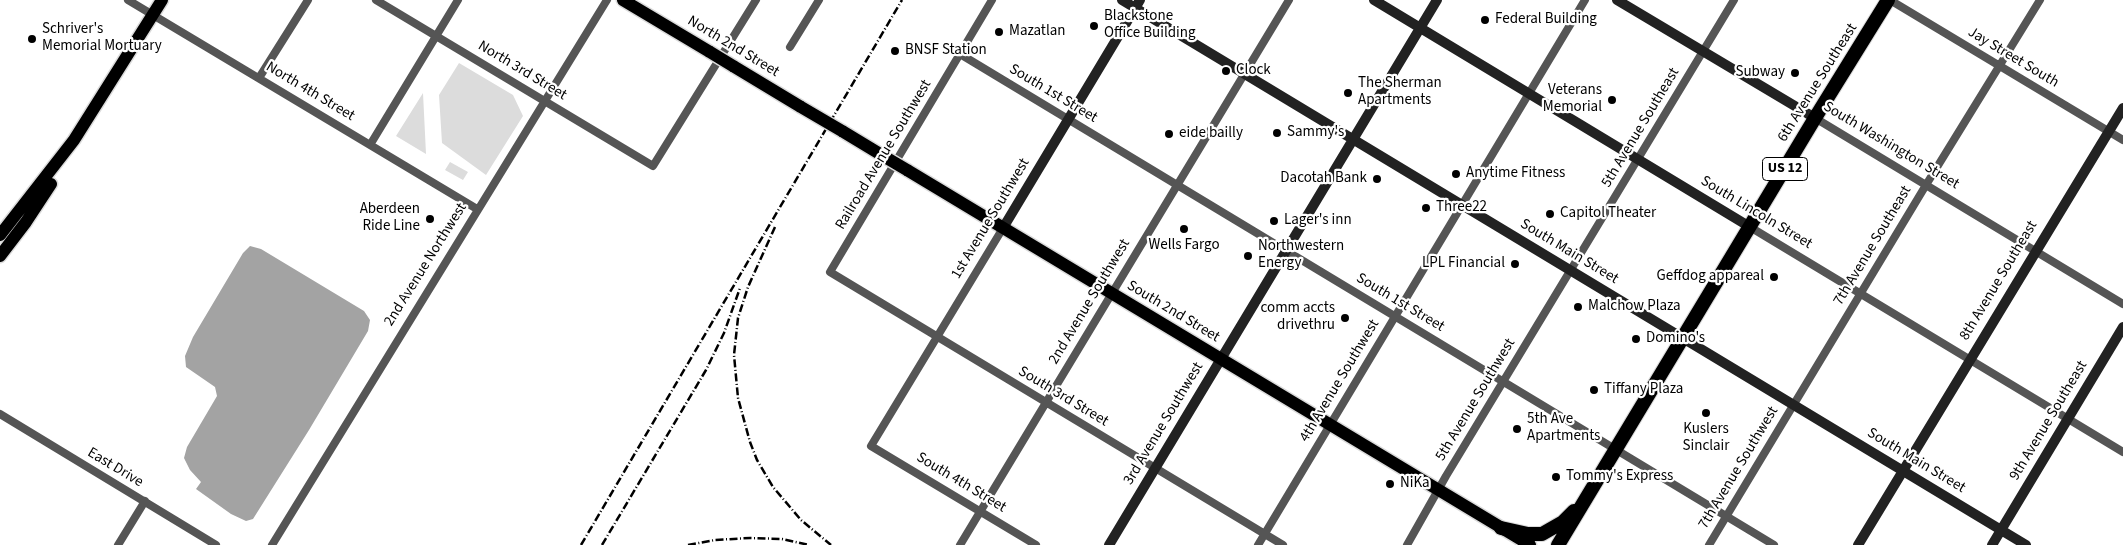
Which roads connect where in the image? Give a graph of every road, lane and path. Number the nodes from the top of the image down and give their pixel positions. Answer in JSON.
{"nodes":[{"id":1,"x":128,"y":0,"type":"edge"},
{"id":2,"x":162,"y":0,"type":"edge"},
{"id":3,"x":308,"y":0,"type":"edge"},
{"id":4,"x":376,"y":0,"type":"edge"},
{"id":5,"x":458,"y":0,"type":"edge"},
{"id":6,"x":606,"y":0,"type":"edge"},
{"id":7,"x":623,"y":0,"type":"edge"},
{"id":8,"x":756,"y":0,"type":"edge"},
{"id":9,"x":818,"y":0,"type":"edge"},
{"id":10,"x":992,"y":0,"type":"edge"},
{"id":11,"x":1122,"y":0,"type":"edge"},
{"id":12,"x":1289,"y":0,"type":"edge"},
{"id":13,"x":1374,"y":0,"type":"edge"},
{"id":14,"x":1437,"y":0,"type":"edge"},
{"id":15,"x":1585,"y":0,"type":"edge"},
{"id":16,"x":1617,"y":0,"type":"edge"},
{"id":17,"x":1734,"y":0,"type":"edge"},
{"id":18,"x":1889,"y":0,"type":"edge"},
{"id":19,"x":2040,"y":0,"type":"edge"},
{"id":20,"x":1138,"y":4,"type":"edge"},
{"id":21,"x":153,"y":15,"type":"junction"},
{"id":22,"x":1420,"y":28,"type":"junction"},
{"id":23,"x":436,"y":36,"type":"junction"},
{"id":24,"x":790,"y":47,"type":"dead end"},
{"id":25,"x":1703,"y":52,"type":"junction"},
{"id":26,"x":960,"y":54,"type":"junction"},
{"id":27,"x":2000,"y":66,"type":"junction"},
{"id":28,"x":1244,"y":73,"type":"junction"},
{"id":29,"x":259,"y":78,"type":"junction"},
{"id":30,"x":1529,"y":93,"type":"junction"},
{"id":31,"x":544,"y":101,"type":"junction"},
{"id":32,"x":801,"y":107,"type":"joint"},
{"id":33,"x":2123,"y":108,"type":"edge"},
{"id":34,"x":1815,"y":118,"type":"junction"},
{"id":35,"x":1069,"y":119,"type":"junction"},
{"id":36,"x":2108,"y":131,"type":"junction"},
{"id":37,"x":1353,"y":139,"type":"junction"},
{"id":38,"x":74,"y":140,"type":"junction"},
{"id":39,"x":2123,"y":140,"type":"edge"},
{"id":40,"x":370,"y":144,"type":"junction"},
{"id":41,"x":1638,"y":160,"type":"junction"},
{"id":42,"x":1177,"y":185,"type":"junction"},
{"id":43,"x":1926,"y":185,"type":"junction"},
{"id":44,"x":1462,"y":205,"type":"junction"},
{"id":45,"x":477,"y":208,"type":"junction"},
{"id":46,"x":1750,"y":227,"type":"junction"},
{"id":47,"x":1003,"y":228,"type":"junction"},
{"id":48,"x":0,"y":235,"type":"edge"},
{"id":49,"x":1286,"y":250,"type":"junction"},
{"id":50,"x":2035,"y":250,"type":"junction"},
{"id":51,"x":0,"y":256,"type":"edge"},
{"id":52,"x":1571,"y":271,"type":"junction"},
{"id":53,"x":830,"y":272,"type":"joint"},
{"id":54,"x":1860,"y":293,"type":"junction"},
{"id":55,"x":1111,"y":294,"type":"junction"},
{"id":56,"x":2123,"y":304,"type":"edge"},
{"id":57,"x":1395,"y":316,"type":"junction"},
{"id":58,"x":2123,"y":327,"type":"edge"},
{"id":59,"x":937,"y":337,"type":"junction"},
{"id":60,"x":1683,"y":338,"type":"junction"},
{"id":61,"x":1220,"y":358,"type":"junction"},
{"id":62,"x":1970,"y":359,"type":"junction"},
{"id":63,"x":1504,"y":381,"type":"junction"},
{"id":64,"x":1046,"y":403,"type":"junction"},
{"id":65,"x":1793,"y":404,"type":"junction"},
{"id":66,"x":0,"y":414,"type":"edge"},
{"id":67,"x":2068,"y":419,"type":"junction"},
{"id":68,"x":1330,"y":425,"type":"junction"},
{"id":69,"x":871,"y":446,"type":"joint"},
{"id":70,"x":1616,"y":450,"type":"junction"},
{"id":71,"x":2123,"y":452,"type":"edge"},
{"id":72,"x":1154,"y":468,"type":"junction"},
{"id":73,"x":1903,"y":471,"type":"junction"},
{"id":74,"x":1438,"y":490,"type":"junction"},
{"id":75,"x":145,"y":501,"type":"junction"},
{"id":76,"x":1584,"y":503,"type":"junction"},
{"id":77,"x":980,"y":511,"type":"junction"},
{"id":78,"x":1726,"y":516,"type":"junction"},
{"id":79,"x":1501,"y":528,"type":"junction"},
{"id":80,"x":2001,"y":530,"type":"junction"},
{"id":81,"x":1264,"y":534,"type":"junction"},
{"id":82,"x":118,"y":545,"type":"edge"},
{"id":83,"x":216,"y":545,"type":"edge"},
{"id":84,"x":272,"y":545,"type":"edge"},
{"id":85,"x":960,"y":545,"type":"edge"},
{"id":86,"x":1036,"y":545,"type":"edge"},
{"id":87,"x":1109,"y":545,"type":"edge"},
{"id":88,"x":1258,"y":545,"type":"edge"},
{"id":89,"x":1283,"y":545,"type":"edge"},
{"id":90,"x":1407,"y":545,"type":"edge"},
{"id":91,"x":1530,"y":545,"type":"edge"},
{"id":92,"x":1558,"y":545,"type":"edge"},
{"id":93,"x":1709,"y":545,"type":"edge"},
{"id":94,"x":1774,"y":545,"type":"edge"},
{"id":95,"x":1858,"y":545,"type":"edge"},
{"id":96,"x":1992,"y":545,"type":"edge"},
{"id":97,"x":2026,"y":545,"type":"edge"}],
"edges":[{"from":1,"to":21,"type":"street","name":"North 4th Street"},
{"from":2,"to":21,"type":"main road"},
{"from":3,"to":29,"type":"street"},
{"from":4,"to":23,"type":"street","name":"North 3rd Street"},
{"from":5,"to":23,"type":"street"},
{"from":6,"to":31,"type":"street","name":"2nd Avenue Northwest"},
{"from":7,"to":32,"type":"main road","name":"North 2nd Street","bridge":true},
{"from":8,"to":31,"type":"street","name":"North 3rd Street"},
{"from":9,"to":24,"type":"street"},
{"from":10,"to":26,"type":"street","name":"Railroad Avenue Southwest"},
{"from":11,"to":20,"type":"street","name":"South Main Street"},
{"from":12,"to":28,"type":"street","name":"2nd Avenue Southwest"},
{"from":13,"to":22,"type":"street","name":"South Lincoln Street"},
{"from":14,"to":22,"type":"street","name":"3rd Avenue Southwest"},
{"from":15,"to":30,"type":"street","name":"4th Avenue Southwest"},
{"from":16,"to":25,"type":"street","name":"South Washington Street"},
{"from":17,"to":25,"type":"street","name":"5th Avenue Southeast"},
{"from":18,"to":27,"type":"street","name":"Jay Street South"},
{"from":18,"to":34,"type":"highway","name":"6th Avenue Southeast","number":"US 12"},
{"from":19,"to":27,"type":"street","name":"7th Avenue Southeast"},
{"from":20,"to":28,"type":"street","name":"South Main Street"},
{"from":20,"to":35,"type":"street","name":"1st Avenue Southwest"},
{"from":21,"to":29,"type":"street","name":"North 4th Street"},
{"from":21,"to":38,"type":"main road"},
{"from":22,"to":30,"type":"street","name":"South Lincoln Street"},
{"from":22,"to":37,"type":"street","name":"3rd Avenue Southwest"},
{"from":23,"to":31,"type":"street","name":"North 3rd Street"},
{"from":23,"to":40,"type":"street"},
{"from":25,"to":34,"type":"street","name":"South Washington Street"},
{"from":25,"to":41,"type":"street","name":"5th Avenue Southeast"},
{"from":26,"to":35,"type":"street","name":"South 1st Street"},
{"from":26,"to":53,"type":"street","name":"Railroad Avenue Southwest"},
{"from":27,"to":36,"type":"street","name":"Jay Street South"},
{"from":27,"to":43,"type":"street","name":"7th Avenue Southeast"},
{"from":28,"to":37,"type":"street","name":"South Main Street"},
{"from":28,"to":42,"type":"street","name":"2nd Avenue Southwest"},
{"from":29,"to":40,"type":"street","name":"North 4th Street"},
{"from":30,"to":41,"type":"street","name":"South Lincoln Street"},
{"from":30,"to":44,"type":"street","name":"4th Avenue Southwest"},
{"from":31,"to":45,"type":"street","name":"2nd Avenue Northwest"},
{"from":32,"to":47,"type":"main road","name":"South 2nd Street","bridge":true},
{"from":33,"to":36,"type":"street","name":"8th Avenue Southeast"},
{"from":34,"to":43,"type":"street","name":"South Washington Street"},
{"from":34,"to":46,"type":"highway","name":"6th Avenue Southeast","number":"US 12"},
{"from":35,"to":42,"type":"street","name":"South 1st Street"},
{"from":35,"to":47,"type":"street","name":"1st Avenue Southwest"},
{"from":36,"to":39,"type":"street","name":"Jay Street South"},
{"from":36,"to":50,"type":"street","name":"8th Avenue Southeast"},
{"from":37,"to":44,"type":"street","name":"South Main Street"},
{"from":37,"to":49,"type":"street","name":"3rd Avenue Southwest"},
{"from":38,"to":48,"type":"main road"},
{"from":38,"to":51,"type":"main road"},
{"from":40,"to":45,"type":"street","name":"North 4th Street"},
{"from":41,"to":46,"type":"street","name":"South Lincoln Street"},
{"from":41,"to":52,"type":"street","name":"5th Avenue Southeast"},
{"from":42,"to":49,"type":"street","name":"South 1st Street"},
{"from":42,"to":55,"type":"street","name":"2nd Avenue Southwest"},
{"from":43,"to":50,"type":"street","name":"South Washington Street"},
{"from":43,"to":54,"type":"street","name":"7th Avenue Southeast"},
{"from":44,"to":52,"type":"street","name":"South Main Street"},
{"from":44,"to":57,"type":"street","name":"4th Avenue Southwest"},
{"from":45,"to":84,"type":"street","name":"2nd Avenue Northwest"},
{"from":46,"to":54,"type":"street","name":"South Lincoln Street"},
{"from":46,"to":60,"type":"highway","name":"6th Avenue Southeast","number":"US 12"},
{"from":47,"to":55,"type":"main road","name":"South 2nd Street"},
{"from":47,"to":59,"type":"street","name":"1st Avenue Southwest"},
{"from":49,"to":57,"type":"street","name":"South 1st Street"},
{"from":49,"to":61,"type":"street","name":"3rd Avenue Southwest"},
{"from":50,"to":56,"type":"street","name":"South Washington Street"},
{"from":50,"to":62,"type":"street","name":"8th Avenue Southeast"},
{"from":52,"to":60,"type":"street","name":"South Main Street"},
{"from":52,"to":63,"type":"street","name":"5th Avenue Southwest"},
{"from":53,"to":59,"type":"street","name":"South 3rd Street"},
{"from":54,"to":62,"type":"street","name":"South Lincoln Street"},
{"from":54,"to":65,"type":"street","name":"7th Avenue Southeast"},
{"from":55,"to":61,"type":"main road","name":"South 2nd Street"},
{"from":55,"to":64,"type":"street","name":"2nd Avenue Southwest"},
{"from":57,"to":63,"type":"street","name":"South 1st Street"},
{"from":57,"to":68,"type":"street","name":"4th Avenue Southwest"},
{"from":58,"to":67,"type":"street","name":"9th Avenue Southeast"},
{"from":59,"to":64,"type":"street","name":"South 3rd Street"},
{"from":59,"to":69,"type":"street","name":"1st Avenue Southwest"},
{"from":60,"to":65,"type":"street","name":"South Main Street"},
{"from":60,"to":70,"type":"highway","number":"US 12"},
{"from":61,"to":68,"type":"main road","name":"South 2nd Street"},
{"from":61,"to":72,"type":"street","name":"3rd Avenue Southwest"},
{"from":62,"to":67,"type":"street","name":"South Lincoln Street"},
{"from":62,"to":73,"type":"street","name":"8th Avenue Southeast"},
{"from":63,"to":70,"type":"street","name":"South 1st Street"},
{"from":63,"to":74,"type":"street","name":"5th Avenue Southwest"},
{"from":64,"to":72,"type":"street","name":"South 3rd Street"},
{"from":64,"to":77,"type":"street","name":"2nd Avenue Southwest"},
{"from":65,"to":73,"type":"street","name":"South Main Street"},
{"from":65,"to":78,"type":"street","name":"7th Avenue Southwest"},
{"from":66,"to":75,"type":"street","name":"East Drive"},
{"from":67,"to":71,"type":"street","name":"South Lincoln Street"},
{"from":67,"to":80,"type":"street","name":"9th Avenue Southeast"},
{"from":68,"to":74,"type":"main road","name":"South 2nd Street"},
{"from":68,"to":81,"type":"street","name":"4th Avenue Southwest"},
{"from":69,"to":77,"type":"street","name":"South 4th Street"},
{"from":70,"to":76,"type":"highway","number":"US 12"},
{"from":70,"to":78,"type":"street","name":"South 1st Street"},
{"from":72,"to":81,"type":"street","name":"South 3rd Street"},
{"from":72,"to":87,"type":"street","name":"3rd Avenue Southwest"},
{"from":73,"to":80,"type":"street","name":"South Main Street"},
{"from":73,"to":95,"type":"street","name":"8th Avenue Southeast"},
{"from":74,"to":79,"type":"main road","name":"South 2nd Street"},
{"from":74,"to":90,"type":"street","name":"5th Avenue Southwest"},
{"from":75,"to":82,"type":"street"},
{"from":75,"to":83,"type":"street","name":"East Drive"},
{"from":76,"to":79,"type":"highway"},
{"from":76,"to":92,"type":"highway","number":"US 12"},
{"from":77,"to":85,"type":"street","name":"2nd Avenue Southwest"},
{"from":77,"to":86,"type":"street","name":"South 4th Street"},
{"from":78,"to":93,"type":"street","name":"7th Avenue Southwest"},
{"from":78,"to":94,"type":"street","name":"South 1st Street"},
{"from":79,"to":91,"type":"main road","name":"South 2nd Street"},
{"from":80,"to":96,"type":"street","name":"9th Avenue Southeast"},
{"from":80,"to":97,"type":"street","name":"South Main Street"},
{"from":81,"to":88,"type":"street","name":"4th Avenue Southwest"},
{"from":81,"to":89,"type":"street","name":"South 3rd Street"}]}
